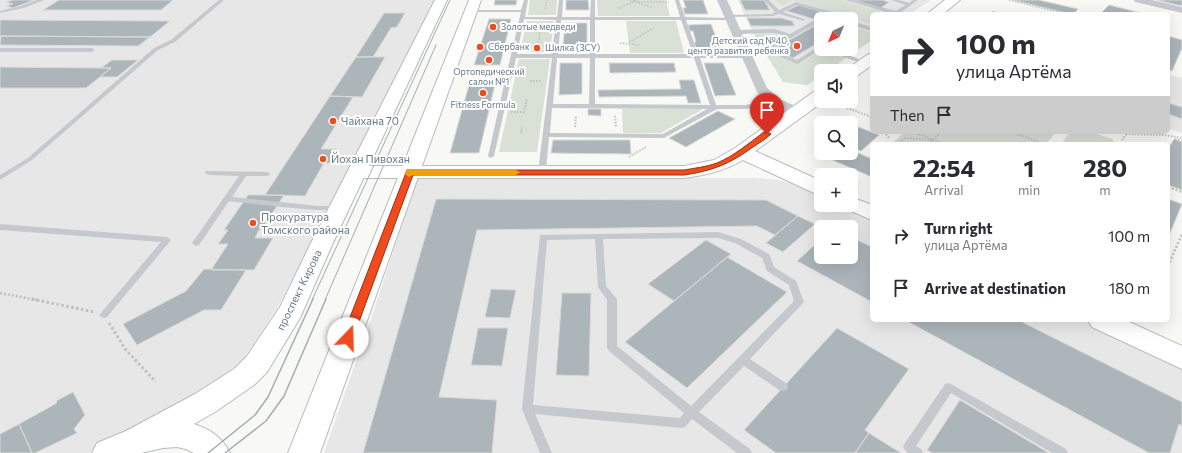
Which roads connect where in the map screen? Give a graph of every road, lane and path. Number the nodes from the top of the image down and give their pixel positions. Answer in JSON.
{"nodes":[{"id":1,"x":42,"y":0,"type":"edge"},
{"id":2,"x":222,"y":0,"type":"edge"},
{"id":3,"x":526,"y":0,"type":"edge"},
{"id":4,"x":561,"y":0,"type":"edge"},
{"id":5,"x":593,"y":0,"type":"edge"},
{"id":6,"x":722,"y":0,"type":"edge"},
{"id":7,"x":766,"y":0,"type":"edge"},
{"id":8,"x":847,"y":0,"type":"edge"},
{"id":9,"x":893,"y":0,"type":"edge"},
{"id":10,"x":916,"y":0,"type":"edge"},
{"id":11,"x":954,"y":0,"type":"edge"},
{"id":12,"x":1009,"y":0,"type":"edge"},
{"id":13,"x":1139,"y":0,"type":"edge"},
{"id":14,"x":677,"y":1,"type":"edge"},
{"id":15,"x":634,"y":2,"type":"dead end"},
{"id":16,"x":909,"y":4,"type":"junction"},
{"id":17,"x":1182,"y":10,"type":"edge"},
{"id":18,"x":524,"y":11,"type":"junction"},
{"id":19,"x":0,"y":12,"type":"edge"},
{"id":20,"x":778,"y":12,"type":"junction"},
{"id":21,"x":828,"y":12,"type":"edge"},
{"id":22,"x":891,"y":12,"type":"edge"},
{"id":23,"x":900,"y":12,"type":"edge"},
{"id":24,"x":942,"y":12,"type":"edge"},
{"id":25,"x":1058,"y":12,"type":"edge"},
{"id":26,"x":453,"y":16,"type":"edge"},
{"id":27,"x":522,"y":18,"type":"junction"},
{"id":28,"x":543,"y":18,"type":"junction"},
{"id":29,"x":559,"y":18,"type":"junction"},
{"id":30,"x":593,"y":18,"type":"junction"},
{"id":31,"x":730,"y":18,"type":"junction"},
{"id":32,"x":671,"y":19,"type":"junction"},
{"id":33,"x":683,"y":19,"type":"junction"},
{"id":34,"x":802,"y":20,"type":"dead end"},
{"id":35,"x":814,"y":23,"type":"edge"},
{"id":36,"x":858,"y":25,"type":"edge"},
{"id":37,"x":870,"y":29,"type":"edge"},
{"id":38,"x":736,"y":32,"type":"junction"},
{"id":39,"x":790,"y":36,"type":"junction"},
{"id":40,"x":629,"y":42,"type":"dead end"},
{"id":41,"x":538,"y":46,"type":"dead end"},
{"id":42,"x":0,"y":50,"type":"edge"},
{"id":43,"x":92,"y":50,"type":"dead end"},
{"id":44,"x":814,"y":53,"type":"edge"},
{"id":45,"x":514,"y":56,"type":"junction"},
{"id":46,"x":555,"y":56,"type":"junction"},
{"id":47,"x":593,"y":56,"type":"junction"},
{"id":48,"x":696,"y":56,"type":"junction"},
{"id":49,"x":747,"y":56,"type":"junction"},
{"id":50,"x":851,"y":56,"type":"edge"},
{"id":51,"x":869,"y":61,"type":"edge"},
{"id":52,"x":858,"y":69,"type":"edge"},
{"id":53,"x":447,"y":74,"type":"junction"},
{"id":54,"x":510,"y":74,"type":"junction"},
{"id":55,"x":527,"y":98,"type":"dead end"},
{"id":56,"x":814,"y":100,"type":"edge"},
{"id":57,"x":775,"y":102,"type":"junction"},
{"id":58,"x":549,"y":106,"type":"junction"},
{"id":59,"x":577,"y":106,"type":"junction"},
{"id":60,"x":592,"y":106,"type":"junction"},
{"id":61,"x":614,"y":106,"type":"junction"},
{"id":62,"x":714,"y":108,"type":"junction"},
{"id":63,"x":847,"y":108,"type":"dead end"},
{"id":64,"x":524,"y":112,"type":"dead end"},
{"id":65,"x":797,"y":112,"type":"junction"},
{"id":66,"x":870,"y":116,"type":"edge"},
{"id":67,"x":522,"y":126,"type":"dead end"},
{"id":68,"x":521,"y":133,"type":"dead end"},
{"id":69,"x":886,"y":134,"type":"edge"},
{"id":70,"x":918,"y":134,"type":"edge"},
{"id":71,"x":939,"y":134,"type":"edge"},
{"id":72,"x":1017,"y":134,"type":"edge"},
{"id":73,"x":1126,"y":134,"type":"edge"},
{"id":74,"x":1146,"y":134,"type":"edge"},
{"id":75,"x":1161,"y":134,"type":"edge"},
{"id":76,"x":546,"y":135,"type":"junction"},
{"id":77,"x":575,"y":135,"type":"junction"},
{"id":78,"x":1164,"y":135,"type":"junction"},
{"id":79,"x":616,"y":136,"type":"junction"},
{"id":80,"x":889,"y":138,"type":"dead end"},
{"id":81,"x":934,"y":140,"type":"junction"},
{"id":82,"x":1122,"y":140,"type":"dead end"},
{"id":83,"x":1182,"y":140,"type":"edge"},
{"id":84,"x":900,"y":142,"type":"edge"},
{"id":85,"x":932,"y":142,"type":"edge"},
{"id":86,"x":940,"y":142,"type":"edge"},
{"id":87,"x":1039,"y":142,"type":"edge"},
{"id":88,"x":742,"y":152,"type":"junction"},
{"id":89,"x":491,"y":156,"type":"dead end"},
{"id":90,"x":358,"y":172,"type":"junction"},
{"id":91,"x":410,"y":172,"type":"junction"},
{"id":92,"x":542,"y":172,"type":"junction"},
{"id":93,"x":209,"y":173,"type":"dead end"},
{"id":94,"x":244,"y":174,"type":"junction"},
{"id":95,"x":267,"y":174,"type":"dead end"},
{"id":96,"x":0,"y":178,"type":"edge"},
{"id":97,"x":814,"y":186,"type":"edge"},
{"id":98,"x":1170,"y":188,"type":"edge"},
{"id":99,"x":1182,"y":192,"type":"edge"},
{"id":100,"x":228,"y":199,"type":"junction"},
{"id":101,"x":858,"y":206,"type":"edge"},
{"id":102,"x":340,"y":208,"type":"junction"},
{"id":103,"x":870,"y":212,"type":"edge"},
{"id":104,"x":0,"y":227,"type":"edge"},
{"id":105,"x":1182,"y":234,"type":"edge"},
{"id":106,"x":599,"y":236,"type":"junction"},
{"id":107,"x":196,"y":243,"type":"dead end"},
{"id":108,"x":1170,"y":261,"type":"edge"},
{"id":109,"x":0,"y":293,"type":"edge"},
{"id":110,"x":104,"y":315,"type":"junction"},
{"id":111,"x":1105,"y":322,"type":"edge"},
{"id":112,"x":1182,"y":358,"type":"edge"},
{"id":113,"x":743,"y":360,"type":"junction"},
{"id":114,"x":156,"y":382,"type":"dead end"},
{"id":115,"x":783,"y":387,"type":"dead end"},
{"id":116,"x":527,"y":409,"type":"junction"},
{"id":117,"x":692,"y":413,"type":"junction"},
{"id":118,"x":137,"y":440,"type":"junction"},
{"id":119,"x":108,"y":453,"type":"edge"},
{"id":120,"x":214,"y":453,"type":"edge"},
{"id":121,"x":304,"y":453,"type":"edge"},
{"id":122,"x":546,"y":453,"type":"edge"},
{"id":123,"x":746,"y":453,"type":"edge"},
{"id":124,"x":917,"y":453,"type":"edge"},
{"id":125,"x":1062,"y":453,"type":"edge"}],
"edges":[{"from":1,"to":19,"type":"lane"},
{"from":2,"to":96,"type":"lane"},
{"from":3,"to":18,"type":"lane"},
{"from":4,"to":29,"type":"lane"},
{"from":5,"to":30,"type":"lane"},
{"from":6,"to":31,"type":"street"},
{"from":7,"to":20,"type":"lane"},
{"from":8,"to":22,"type":"lane"},
{"from":9,"to":16,"type":"lane"},
{"from":10,"to":16,"type":"lane"},
{"from":11,"to":24,"type":"main road"},
{"from":12,"to":25,"type":"path"},
{"from":13,"to":17,"type":"street"},
{"from":14,"to":15,"type":"path"},
{"from":14,"to":33,"type":"lane"},
{"from":16,"to":23,"type":"lane"},
{"from":18,"to":26,"type":"lane"},
{"from":18,"to":27,"type":"lane"},
{"from":20,"to":21,"type":"lane"},
{"from":20,"to":31,"type":"lane"},
{"from":20,"to":34,"type":"lane"},
{"from":26,"to":53,"type":"main road"},
{"from":26,"to":90,"type":"main road","name":"проспект Кирова"},
{"from":27,"to":28,"type":"lane"},
{"from":27,"to":45,"type":"lane"},
{"from":28,"to":29,"type":"lane"},
{"from":28,"to":41,"type":"path"},
{"from":29,"to":30,"type":"lane"},
{"from":29,"to":46,"type":"lane"},
{"from":30,"to":32,"type":"lane"},
{"from":30,"to":47,"type":"lane"},
{"from":31,"to":33,"type":"lane"},
{"from":31,"to":38,"type":"street"},
{"from":32,"to":33,"type":"lane"},
{"from":32,"to":40,"type":"path"},
{"from":33,"to":48,"type":"lane"},
{"from":35,"to":39,"type":"lane"},
{"from":36,"to":37,"type":"lane"},
{"from":38,"to":39,"type":"lane"},
{"from":38,"to":49,"type":"street"},
{"from":39,"to":44,"type":"lane"},
{"from":42,"to":43,"type":"lane"},
{"from":45,"to":46,"type":"lane"},
{"from":45,"to":54,"type":"lane"},
{"from":46,"to":47,"type":"lane"},
{"from":46,"to":58,"type":"lane"},
{"from":47,"to":48,"type":"lane"},
{"from":47,"to":60,"type":"lane"},
{"from":48,"to":49,"type":"lane"},
{"from":48,"to":62,"type":"lane"},
{"from":49,"to":57,"type":"street"},
{"from":50,"to":51,"type":"lane"},
{"from":51,"to":52,"type":"main road"},
{"from":53,"to":54,"type":"lane"},
{"from":53,"to":91,"type":"main road"},
{"from":54,"to":89,"type":"lane"},
{"from":55,"to":64,"type":"path"},
{"from":56,"to":65,"type":"main road"},
{"from":57,"to":62,"type":"lane"},
{"from":57,"to":65,"type":"street"},
{"from":58,"to":59,"type":"lane"},
{"from":58,"to":76,"type":"lane"},
{"from":59,"to":60,"type":"lane"},
{"from":59,"to":77,"type":"path"},
{"from":60,"to":61,"type":"lane"},
{"from":61,"to":62,"type":"lane"},
{"from":61,"to":79,"type":"path"},
{"from":62,"to":79,"type":"lane"},
{"from":63,"to":66,"type":"path"},
{"from":65,"to":88,"type":"main road"},
{"from":67,"to":68,"type":"path"},
{"from":69,"to":80,"type":"path"},
{"from":70,"to":81,"type":"path"},
{"from":71,"to":81,"type":"path"},
{"from":72,"to":87,"type":"path"},
{"from":73,"to":82,"type":"path"},
{"from":74,"to":78,"type":"path"},
{"from":75,"to":78,"type":"path"},
{"from":76,"to":77,"type":"lane"},
{"from":76,"to":92,"type":"lane"},
{"from":77,"to":79,"type":"lane"},
{"from":78,"to":83,"type":"path"},
{"from":81,"to":84,"type":"path"},
{"from":81,"to":85,"type":"path"},
{"from":81,"to":86,"type":"path"},
{"from":88,"to":92,"type":"main road"},
{"from":88,"to":97,"type":"main road"},
{"from":90,"to":91,"type":"main road"},
{"from":90,"to":102,"type":"main road","name":"проспект Кирова"},
{"from":91,"to":92,"type":"main road"},
{"from":91,"to":121,"type":"main road"},
{"from":93,"to":94,"type":"lane"},
{"from":94,"to":95,"type":"lane"},
{"from":94,"to":100,"type":"lane"},
{"from":98,"to":99,"type":"path"},
{"from":100,"to":102,"type":"lane"},
{"from":100,"to":107,"type":"lane"},
{"from":101,"to":103,"type":"main road"},
{"from":102,"to":118,"type":"main road","name":"проспект Кирова"},
{"from":104,"to":110,"type":"lane"},
{"from":105,"to":108,"type":"path"},
{"from":106,"to":113,"type":"lane"},
{"from":106,"to":116,"type":"lane"},
{"from":106,"to":117,"type":"lane"},
{"from":109,"to":110,"type":"path"},
{"from":110,"to":114,"type":"path"},
{"from":111,"to":112,"type":"main road"},
{"from":113,"to":115,"type":"lane"},
{"from":113,"to":117,"type":"lane"},
{"from":116,"to":117,"type":"lane"},
{"from":116,"to":122,"type":"lane"},
{"from":117,"to":123,"type":"lane"},
{"from":118,"to":119,"type":"main road"},
{"from":118,"to":120,"type":"main road"},
{"from":124,"to":125,"type":"lane"}]}
